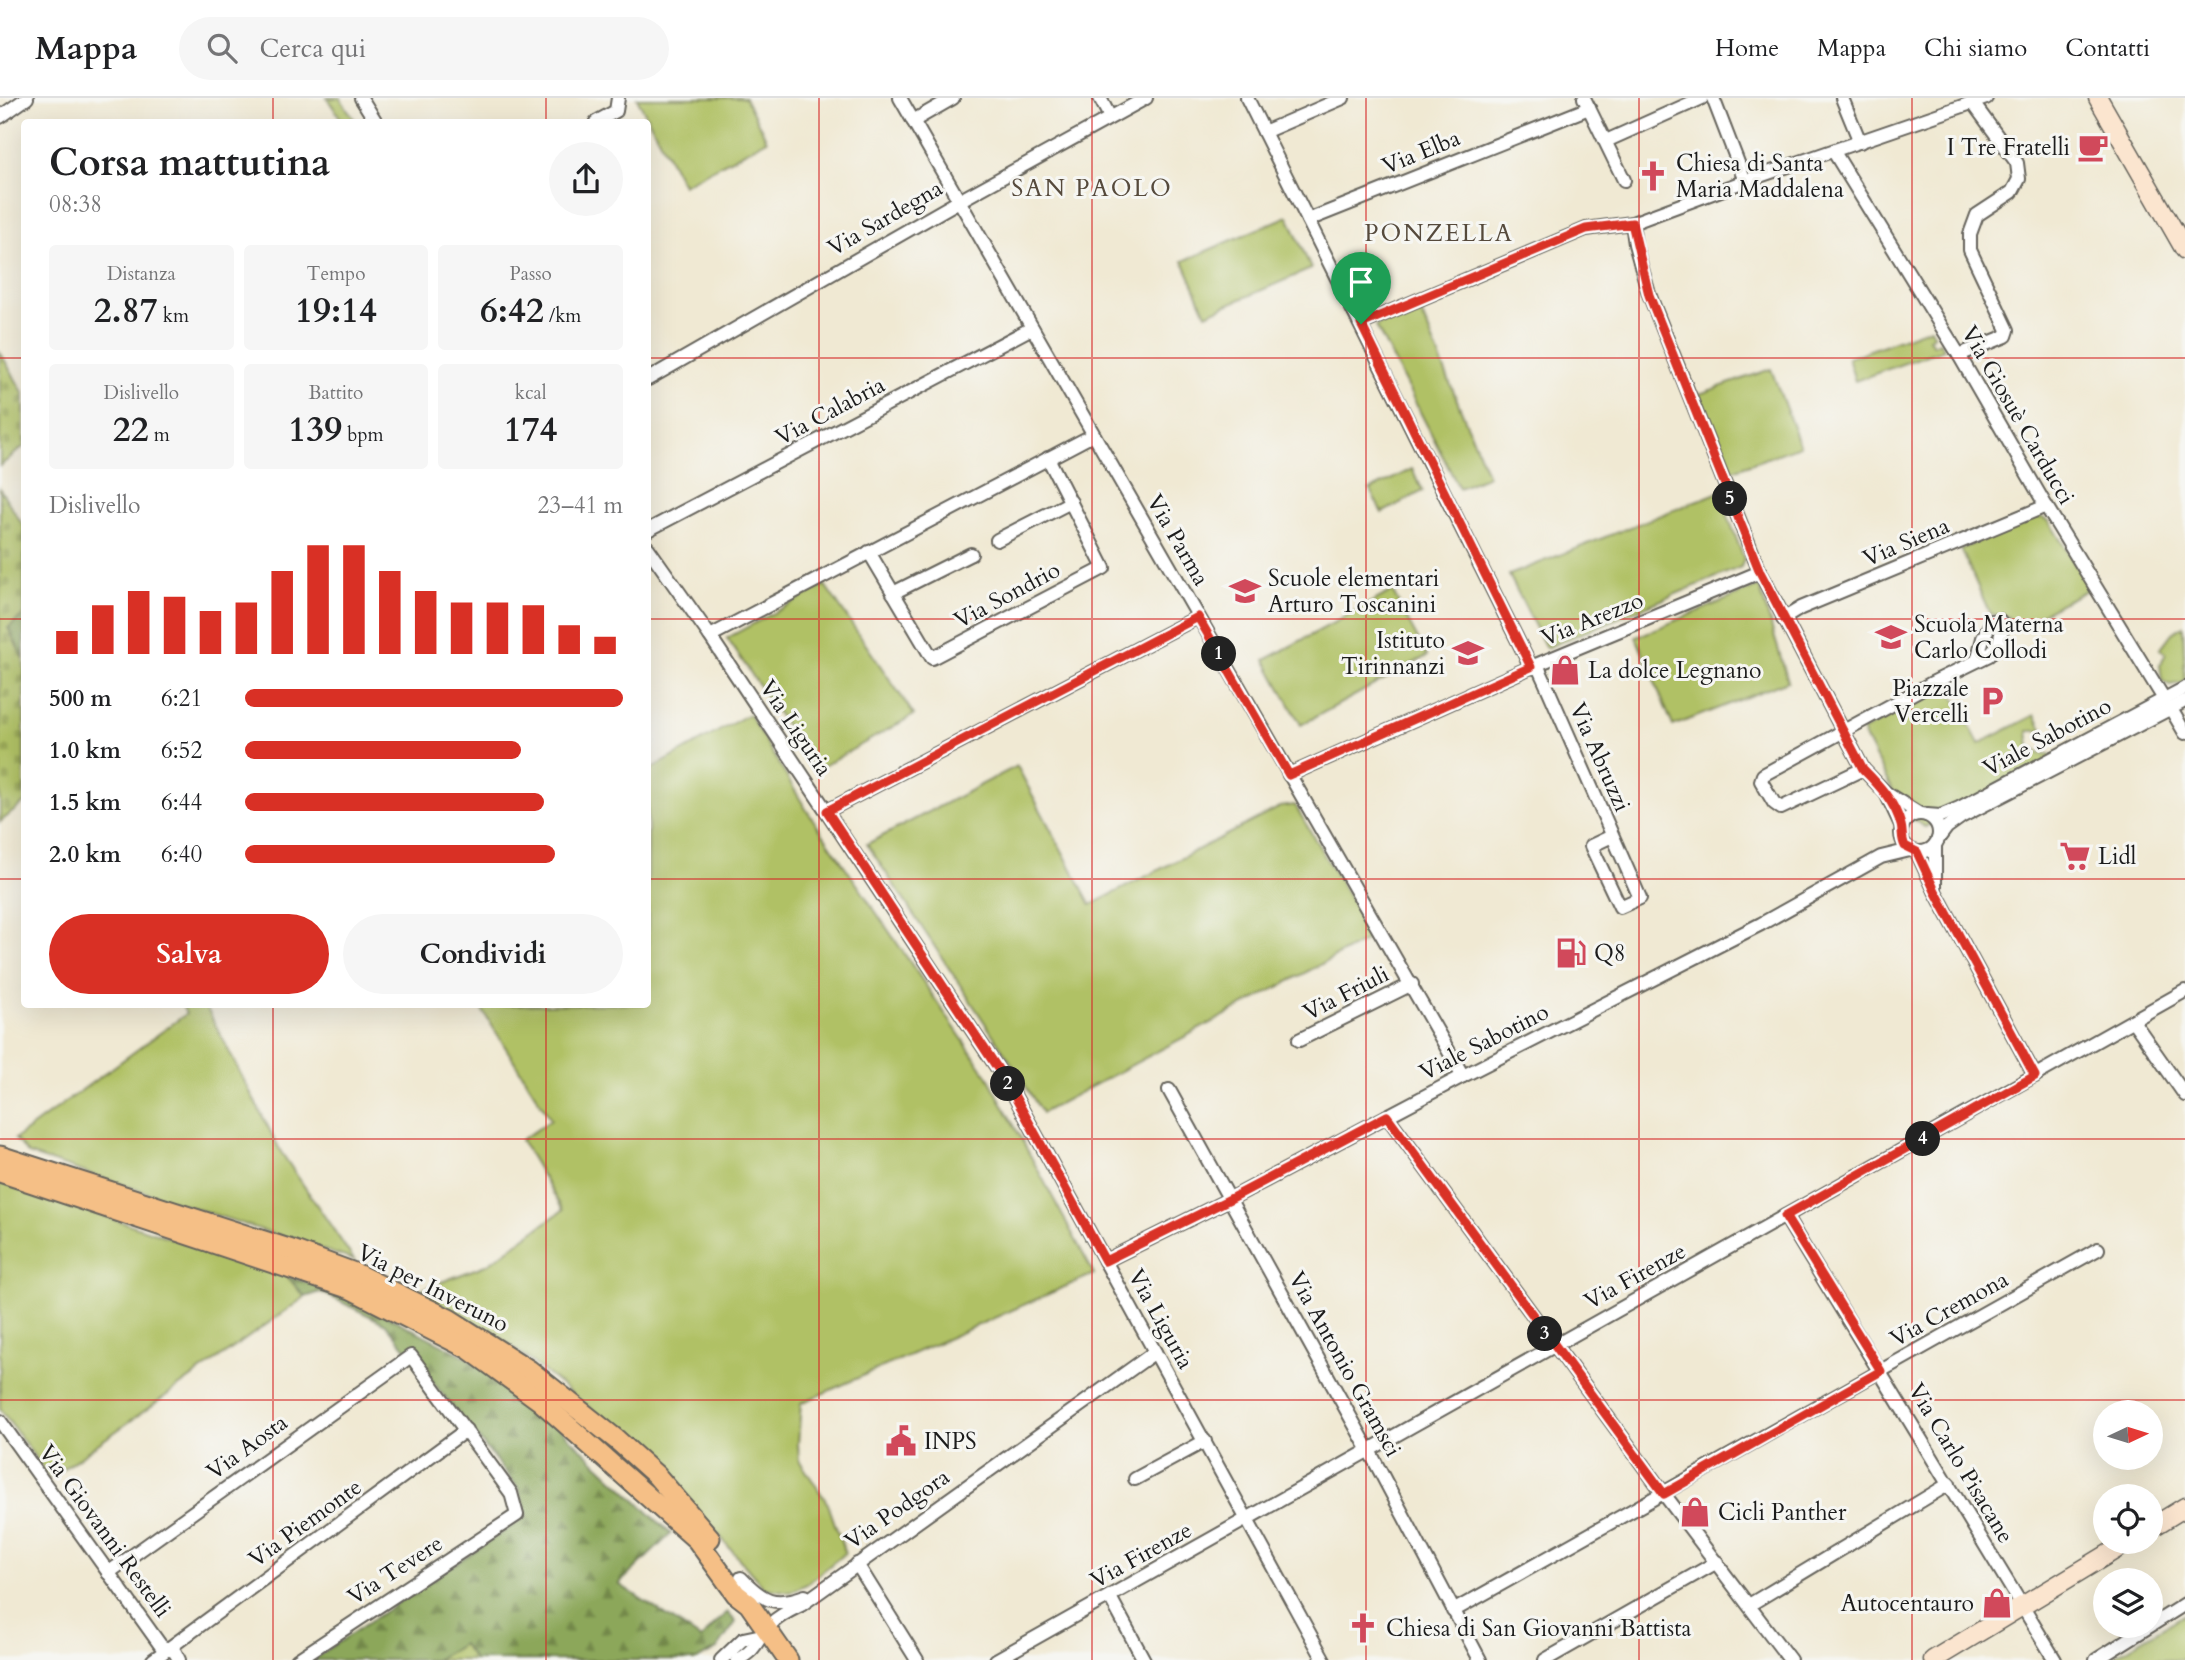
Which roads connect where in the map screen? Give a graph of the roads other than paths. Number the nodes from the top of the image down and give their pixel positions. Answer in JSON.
{"nodes":[{"id":1,"x":13,"y":98,"type":"edge"},
{"id":2,"x":27,"y":98,"type":"edge"},
{"id":3,"x":361,"y":98,"type":"edge"},
{"id":4,"x":618,"y":98,"type":"edge"},
{"id":5,"x":900,"y":98,"type":"edge"},
{"id":6,"x":953,"y":98,"type":"edge"},
{"id":7,"x":1100,"y":98,"type":"edge"},
{"id":8,"x":1146,"y":98,"type":"edge"},
{"id":9,"x":1247,"y":98,"type":"edge"},
{"id":10,"x":1343,"y":98,"type":"edge"},
{"id":11,"x":1702,"y":98,"type":"edge"},
{"id":12,"x":1713,"y":98,"type":"edge"},
{"id":13,"x":1842,"y":98,"type":"edge"},
{"id":14,"x":1986,"y":98,"type":"edge"},
{"id":15,"x":2098,"y":98,"type":"edge"},
{"id":16,"x":1586,"y":103,"type":"edge"},
{"id":17,"x":1973,"y":103,"type":"junction"},
{"id":18,"x":0,"y":107,"type":"edge"},
{"id":19,"x":0,"y":117,"type":"edge"},
{"id":20,"x":1110,"y":117,"type":"junction"},
{"id":21,"x":374,"y":119,"type":"edge"},
{"id":22,"x":601,"y":119,"type":"edge"},
{"id":23,"x":913,"y":121,"type":"junction"},
{"id":24,"x":1264,"y":132,"type":"junction"},
{"id":25,"x":1606,"y":141,"type":"junction"},
{"id":26,"x":1860,"y":142,"type":"junction"},
{"id":27,"x":1834,"y":152,"type":"junction"},
{"id":28,"x":1624,"y":180,"type":"dead end"},
{"id":29,"x":1745,"y":181,"type":"junction"},
{"id":30,"x":959,"y":201,"type":"junction"},
{"id":31,"x":1308,"y":220,"type":"junction"},
{"id":32,"x":1632,"y":223,"type":"junction"},
{"id":33,"x":2185,"y":250,"type":"edge"},
{"id":34,"x":1361,"y":324,"type":"junction"},
{"id":35,"x":1032,"y":328,"type":"junction"},
{"id":36,"x":1959,"y":355,"type":"junction"},
{"id":37,"x":651,"y":377,"type":"edge"},
{"id":38,"x":1093,"y":435,"type":"junction"},
{"id":39,"x":1048,"y":458,"type":"junction"},
{"id":40,"x":1070,"y":502,"type":"junction"},
{"id":41,"x":2046,"y":506,"type":"junction"},
{"id":42,"x":651,"y":528,"type":"edge"},
{"id":43,"x":997,"y":540,"type":"dead end"},
{"id":44,"x":651,"y":552,"type":"edge"},
{"id":45,"x":869,"y":552,"type":"junction"},
{"id":46,"x":971,"y":554,"type":"dead end"},
{"id":47,"x":1760,"y":572,"type":"junction"},
{"id":48,"x":893,"y":593,"type":"junction"},
{"id":49,"x":1198,"y":617,"type":"junction"},
{"id":50,"x":1783,"y":619,"type":"junction"},
{"id":51,"x":710,"y":636,"type":"junction"},
{"id":52,"x":1977,"y":661,"type":"dead end"},
{"id":53,"x":1531,"y":667,"type":"junction"},
{"id":54,"x":2185,"y":688,"type":"edge"},
{"id":55,"x":2185,"y":701,"type":"edge"},
{"id":56,"x":2168,"y":704,"type":"junction"},
{"id":57,"x":1844,"y":732,"type":"junction"},
{"id":58,"x":2185,"y":733,"type":"edge"},
{"id":59,"x":1863,"y":769,"type":"junction"},
{"id":60,"x":1289,"y":775,"type":"junction"},
{"id":61,"x":1886,"y":793,"type":"junction"},
{"id":62,"x":827,"y":811,"type":"junction"},
{"id":63,"x":1923,"y":814,"type":"junction"},
{"id":64,"x":1901,"y":831,"type":"junction"},
{"id":65,"x":1612,"y":836,"type":"junction"},
{"id":66,"x":1937,"y":842,"type":"junction"},
{"id":67,"x":1914,"y":851,"type":"junction"},
{"id":68,"x":1881,"y":857,"type":"junction"},
{"id":69,"x":1935,"y":891,"type":"junction"},
{"id":70,"x":1412,"y":984,"type":"junction"},
{"id":71,"x":2185,"y":991,"type":"edge"},
{"id":72,"x":2133,"y":1021,"type":"junction"},
{"id":73,"x":1300,"y":1040,"type":"dead end"},
{"id":74,"x":1463,"y":1076,"type":"junction"},
{"id":75,"x":2035,"y":1076,"type":"junction"},
{"id":76,"x":1169,"y":1090,"type":"dead end"},
{"id":77,"x":2185,"y":1094,"type":"edge"},
{"id":78,"x":1387,"y":1116,"type":"junction"},
{"id":79,"x":0,"y":1156,"type":"edge"},
{"id":80,"x":0,"y":1171,"type":"edge"},
{"id":81,"x":1230,"y":1199,"type":"junction"},
{"id":82,"x":1785,"y":1216,"type":"junction"},
{"id":83,"x":2098,"y":1249,"type":"dead end"},
{"id":84,"x":1105,"y":1261,"type":"junction"},
{"id":85,"x":1554,"y":1346,"type":"junction"},
{"id":86,"x":1155,"y":1352,"type":"junction"},
{"id":87,"x":1881,"y":1371,"type":"junction"},
{"id":88,"x":0,"y":1422,"type":"edge"},
{"id":89,"x":466,"y":1430,"type":"junction"},
{"id":90,"x":1205,"y":1441,"type":"junction"},
{"id":91,"x":1368,"y":1450,"type":"junction"},
{"id":92,"x":1135,"y":1479,"type":"dead end"},
{"id":93,"x":1949,"y":1484,"type":"junction"},
{"id":94,"x":1664,"y":1494,"type":"junction"},
{"id":95,"x":2185,"y":1507,"type":"edge"},
{"id":96,"x":1248,"y":1518,"type":"junction"},
{"id":97,"x":2163,"y":1521,"type":"edge"},
{"id":98,"x":2108,"y":1554,"type":"edge"},
{"id":99,"x":1717,"y":1562,"type":"junction"},
{"id":100,"x":857,"y":1564,"type":"junction"},
{"id":101,"x":108,"y":1573,"type":"junction"},
{"id":102,"x":741,"y":1578,"type":"junction"},
{"id":103,"x":819,"y":1591,"type":"junction"},
{"id":104,"x":1110,"y":1597,"type":"junction"},
{"id":105,"x":749,"y":1604,"type":"junction"},
{"id":106,"x":2185,"y":1604,"type":"edge"},
{"id":107,"x":1749,"y":1605,"type":"junction"},
{"id":108,"x":2023,"y":1606,"type":"junction"},
{"id":109,"x":1453,"y":1611,"type":"junction"},
{"id":110,"x":766,"y":1630,"type":"junction"},
{"id":111,"x":168,"y":1649,"type":"junction"},
{"id":112,"x":153,"y":1660,"type":"edge"},
{"id":113,"x":179,"y":1660,"type":"edge"},
{"id":114,"x":297,"y":1660,"type":"edge"},
{"id":115,"x":721,"y":1660,"type":"edge"},
{"id":116,"x":737,"y":1660,"type":"edge"},
{"id":117,"x":788,"y":1660,"type":"edge"},
{"id":118,"x":917,"y":1660,"type":"edge"},
{"id":119,"x":996,"y":1660,"type":"edge"},
{"id":120,"x":1144,"y":1660,"type":"edge"},
{"id":121,"x":1324,"y":1660,"type":"edge"},
{"id":122,"x":1480,"y":1660,"type":"edge"},
{"id":123,"x":1545,"y":1660,"type":"edge"},
{"id":124,"x":1790,"y":1660,"type":"edge"},
{"id":125,"x":1933,"y":1660,"type":"edge"},
{"id":126,"x":2055,"y":1660,"type":"edge"},
{"id":127,"x":2096,"y":1660,"type":"edge"}],
"edges":[{"from":1,"to":18,"type":"street"},
{"from":2,"to":19,"type":"street"},
{"from":3,"to":21,"type":"street"},
{"from":4,"to":22,"type":"street"},
{"from":5,"to":23,"type":"street","name":"Via Parma"},
{"from":6,"to":23,"type":"street"},
{"from":7,"to":20,"type":"street"},
{"from":8,"to":20,"type":"street","name":"Via Sardegna"},
{"from":9,"to":24,"type":"street","name":"Via Abruzzi"},
{"from":10,"to":24,"type":"street"},
{"from":11,"to":25,"type":"street"},
{"from":12,"to":29,"type":"street"},
{"from":13,"to":26,"type":"street"},
{"from":14,"to":17,"type":"street"},
{"from":15,"to":33,"type":"street"},
{"from":16,"to":25,"type":"street"},
{"from":16,"to":31,"type":"street","name":"Via Elba"},
{"from":17,"to":26,"type":"street"},
{"from":17,"to":36,"type":"street"},
{"from":20,"to":30,"type":"street","name":"Via Sardegna"},
{"from":23,"to":30,"type":"street","name":"Via Parma"},
{"from":24,"to":31,"type":"street","name":"Via Abruzzi"},
{"from":25,"to":28,"type":"street"},
{"from":26,"to":27,"type":"street"},
{"from":27,"to":29,"type":"street"},
{"from":27,"to":36,"type":"street","name":"Via Giosuè Carducci"},
{"from":29,"to":32,"type":"street"},
{"from":30,"to":35,"type":"street","name":"Via Parma"},
{"from":30,"to":37,"type":"street","name":"Via Sardegna"},
{"from":31,"to":34,"type":"street","name":"Via Abruzzi"},
{"from":32,"to":34,"type":"street"},
{"from":32,"to":47,"type":"street"},
{"from":34,"to":53,"type":"street","name":"Via Abruzzi"},
{"from":35,"to":38,"type":"street","name":"Via Parma"},
{"from":35,"to":42,"type":"street","name":"Via Calabria"},
{"from":36,"to":41,"type":"street","name":"Via Giosuè Carducci"},
{"from":38,"to":39,"type":"street"},
{"from":38,"to":49,"type":"street","name":"Via Parma"},
{"from":39,"to":40,"type":"street","name":"Via Sondrio"},
{"from":39,"to":45,"type":"street"},
{"from":40,"to":43,"type":"street"},
{"from":40,"to":48,"type":"street","name":"Via Sondrio"},
{"from":41,"to":50,"type":"street","name":"Via Siena"},
{"from":41,"to":56,"type":"street","name":"Via Giosuè Carducci"},
{"from":44,"to":51,"type":"street","name":"Via Liguria"},
{"from":45,"to":48,"type":"street","name":"Via Sondrio"},
{"from":45,"to":51,"type":"street"},
{"from":46,"to":48,"type":"street"},
{"from":47,"to":50,"type":"street"},
{"from":47,"to":53,"type":"street","name":"Via Arezzo"},
{"from":49,"to":60,"type":"street","name":"Via Parma"},
{"from":49,"to":62,"type":"street"},
{"from":50,"to":57,"type":"street"},
{"from":51,"to":62,"type":"street","name":"Via Liguria"},
{"from":52,"to":57,"type":"street"},
{"from":53,"to":60,"type":"street","name":"Via Arezzo"},
{"from":53,"to":65,"type":"street","name":"Via Abruzzi"},
{"from":54,"to":56,"type":"street","name":"Viale Sabotino"},
{"from":55,"to":56,"type":"street","name":"Viale Sabotino"},
{"from":56,"to":58,"type":"street","name":"Via Giosuè Carducci"},
{"from":56,"to":63,"type":"street","name":"Viale Sabotino"},
{"from":56,"to":66,"type":"street","name":"Viale Sabotino"},
{"from":57,"to":59,"type":"street"},
{"from":57,"to":59,"type":"street"},
{"from":59,"to":61,"type":"street"},
{"from":60,"to":70,"type":"street","name":"Via Parma"},
{"from":61,"to":63,"type":"street"},
{"from":61,"to":64,"type":"street"},
{"from":62,"to":84,"type":"street","name":"Via Liguria"},
{"from":63,"to":64,"type":"street"},
{"from":63,"to":66,"type":"street"},
{"from":64,"to":67,"type":"street"},
{"from":64,"to":68,"type":"street","name":"Viale Sabotino"},
{"from":65,"to":65,"type":"street","name":"Via Abruzzi"},
{"from":66,"to":67,"type":"street"},
{"from":66,"to":69,"type":"street"},
{"from":67,"to":68,"type":"street","name":"Viale Sabotino"},
{"from":67,"to":69,"type":"street"},
{"from":68,"to":74,"type":"street","name":"Viale Sabotino"},
{"from":69,"to":75,"type":"street"},
{"from":70,"to":73,"type":"street","name":"Via Friuli"},
{"from":70,"to":74,"type":"street","name":"Via Parma"},
{"from":71,"to":72,"type":"street","name":"Via Firenze"},
{"from":72,"to":75,"type":"street","name":"Via Firenze"},
{"from":72,"to":77,"type":"street"},
{"from":74,"to":78,"type":"street","name":"Viale Sabotino"},
{"from":75,"to":82,"type":"street","name":"Via Firenze"},
{"from":76,"to":81,"type":"street","name":"Via Antonio Gramsci"},
{"from":78,"to":81,"type":"street","name":"Viale Sabotino"},
{"from":78,"to":85,"type":"street"},
{"from":79,"to":102,"type":"main road","name":"Via per Inveruno"},
{"from":80,"to":105,"type":"main road","name":"Via per Inveruno"},
{"from":81,"to":84,"type":"street","name":"Viale Sabotino"},
{"from":81,"to":91,"type":"street","name":"Via Antonio Gramsci"},
{"from":82,"to":85,"type":"street","name":"Via Firenze"},
{"from":82,"to":87,"type":"street","name":"Via Carlo Pisacane"},
{"from":83,"to":87,"type":"street","name":"Via Cremona"},
{"from":84,"to":86,"type":"street","name":"Via Liguria"},
{"from":85,"to":91,"type":"street","name":"Via Firenze"},
{"from":85,"to":94,"type":"street"},
{"from":86,"to":90,"type":"street","name":"Via Liguria"},
{"from":86,"to":100,"type":"street","name":"Via Podgora"},
{"from":87,"to":93,"type":"street","name":"Via Carlo Pisacane"},
{"from":87,"to":94,"type":"street","name":"Via Cremona"},
{"from":88,"to":101,"type":"street","name":"Via Giovanni Restelli"},
{"from":89,"to":101,"type":"street","name":"Via Aosta"},
{"from":89,"to":111,"type":"street","name":"Via Piemonte"},
{"from":89,"to":114,"type":"street","name":"Via Tevere"},
{"from":90,"to":92,"type":"street"},
{"from":90,"to":96,"type":"street","name":"Via Liguria"},
{"from":91,"to":96,"type":"street","name":"Via Firenze"},
{"from":91,"to":109,"type":"street","name":"Via Antonio Gramsci"},
{"from":93,"to":107,"type":"street"},
{"from":93,"to":108,"type":"street","name":"Via Carlo Pisacane"},
{"from":94,"to":99,"type":"street"},
{"from":94,"to":109,"type":"street","name":"Via Cremona"},
{"from":95,"to":97,"type":"street"},
{"from":96,"to":104,"type":"street","name":"Via Firenze"},
{"from":96,"to":121,"type":"street","name":"Via Liguria"},
{"from":98,"to":108,"type":"street"},
{"from":99,"to":107,"type":"street"},
{"from":99,"to":123,"type":"street"},
{"from":100,"to":103,"type":"street","name":"Via Podgora"},
{"from":100,"to":118,"type":"street"},
{"from":101,"to":111,"type":"street","name":"Via Giovanni Restelli"},
{"from":102,"to":103,"type":"street"},
{"from":102,"to":105,"type":"main road","name":"Via per Inveruno"},
{"from":103,"to":110,"type":"street","name":"Via Podgora"},
{"from":104,"to":119,"type":"street","name":"Via Firenze"},
{"from":104,"to":120,"type":"street"},
{"from":105,"to":110,"type":"main road","name":"Via per Inveruno"},
{"from":106,"to":127,"type":"street"},
{"from":107,"to":124,"type":"street"},
{"from":108,"to":125,"type":"street"},
{"from":108,"to":126,"type":"street","name":"Via Carlo Pisacane"},
{"from":109,"to":122,"type":"street","name":"Via Antonio Gramsci"},
{"from":110,"to":115,"type":"street","name":"Via Podgora"},
{"from":110,"to":116,"type":"street","name":"Via Podgora"},
{"from":110,"to":117,"type":"main road","name":"Via per Inveruno"},
{"from":111,"to":112,"type":"street","name":"Via Piemonte"},
{"from":111,"to":113,"type":"street","name":"Via Giovanni Restelli"}]}
